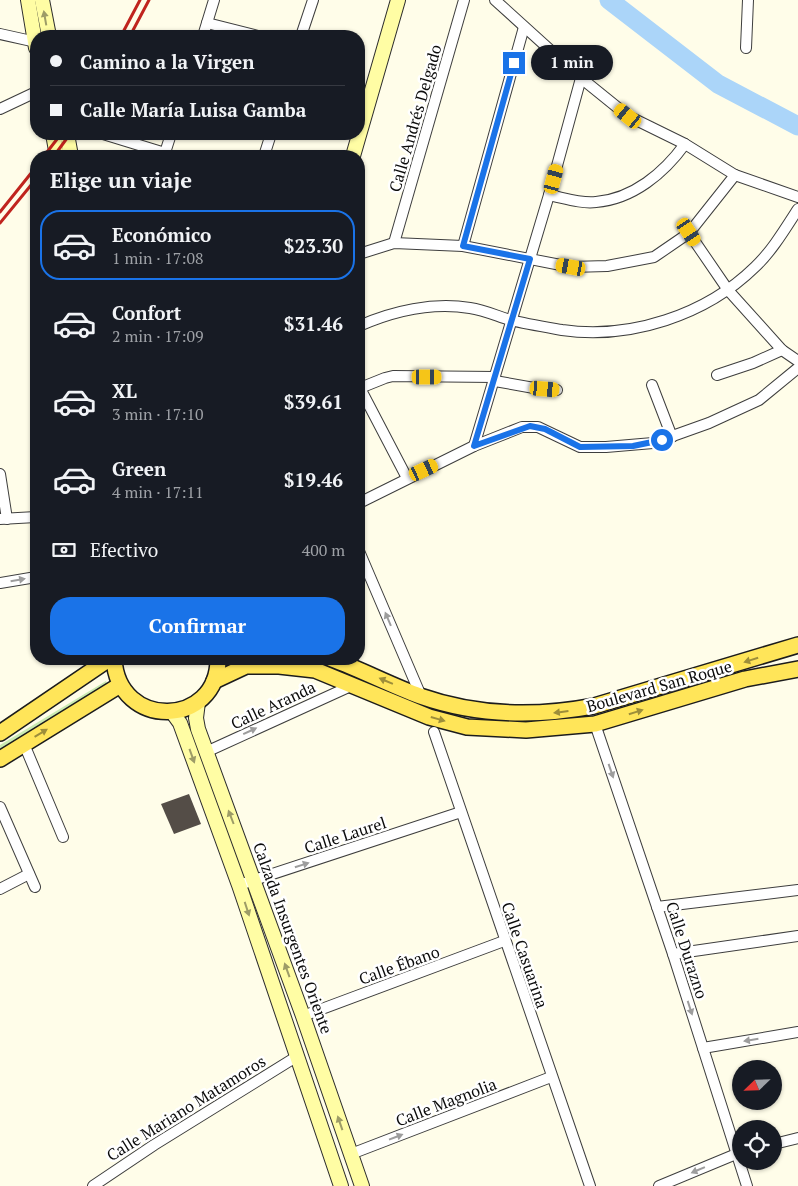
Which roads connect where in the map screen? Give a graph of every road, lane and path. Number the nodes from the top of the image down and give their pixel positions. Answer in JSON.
{"nodes":[{"id":1,"x":28,"y":0,"type":"edge"},
{"id":2,"x":42,"y":0,"type":"edge"},
{"id":3,"x":214,"y":0,"type":"edge"},
{"id":4,"x":312,"y":0,"type":"edge"},
{"id":5,"x":398,"y":0,"type":"edge"},
{"id":6,"x":464,"y":0,"type":"edge"},
{"id":7,"x":495,"y":0,"type":"edge"},
{"id":8,"x":740,"y":0,"type":"edge"},
{"id":9,"x":748,"y":4,"type":"edge"},
{"id":10,"x":207,"y":23,"type":"junction"},
{"id":11,"x":524,"y":27,"type":"junction"},
{"id":12,"x":33,"y":30,"type":"edge"},
{"id":13,"x":48,"y":30,"type":"edge"},
{"id":14,"x":205,"y":30,"type":"edge"},
{"id":15,"x":234,"y":30,"type":"edge"},
{"id":16,"x":303,"y":30,"type":"edge"},
{"id":17,"x":0,"y":34,"type":"edge"},
{"id":18,"x":30,"y":42,"type":"edge"},
{"id":19,"x":746,"y":48,"type":"dead end"},
{"id":20,"x":581,"y":78,"type":"junction"},
{"id":21,"x":30,"y":95,"type":"edge"},
{"id":22,"x":0,"y":109,"type":"edge"},
{"id":23,"x":365,"y":114,"type":"edge"},
{"id":24,"x":121,"y":140,"type":"edge"},
{"id":25,"x":685,"y":144,"type":"junction"},
{"id":26,"x":150,"y":150,"type":"edge"},
{"id":27,"x":735,"y":175,"type":"junction"},
{"id":28,"x":549,"y":195,"type":"junction"},
{"id":29,"x":798,"y":196,"type":"edge"},
{"id":30,"x":798,"y":210,"type":"edge"},
{"id":31,"x":689,"y":232,"type":"junction"},
{"id":32,"x":394,"y":243,"type":"junction"},
{"id":33,"x":463,"y":246,"type":"junction"},
{"id":34,"x":365,"y":252,"type":"edge"},
{"id":35,"x":530,"y":259,"type":"junction"},
{"id":36,"x":728,"y":290,"type":"junction"},
{"id":37,"x":511,"y":320,"type":"junction"},
{"id":38,"x":365,"y":323,"type":"edge"},
{"id":39,"x":782,"y":350,"type":"junction"},
{"id":40,"x":798,"y":361,"type":"edge"},
{"id":41,"x":798,"y":368,"type":"edge"},
{"id":42,"x":717,"y":374,"type":"dead end"},
{"id":43,"x":495,"y":379,"type":"junction"},
{"id":44,"x":652,"y":385,"type":"dead end"},
{"id":45,"x":365,"y":386,"type":"edge"},
{"id":46,"x":557,"y":390,"type":"dead end"},
{"id":47,"x":365,"y":398,"type":"edge"},
{"id":48,"x":672,"y":437,"type":"junction"},
{"id":49,"x":474,"y":446,"type":"junction"},
{"id":50,"x":0,"y":474,"type":"edge"},
{"id":51,"x":407,"y":478,"type":"junction"},
{"id":52,"x":365,"y":500,"type":"edge"},
{"id":53,"x":30,"y":517,"type":"edge"},
{"id":54,"x":4,"y":519,"type":"edge"},
{"id":55,"x":365,"y":564,"type":"edge"},
{"id":56,"x":30,"y":578,"type":"edge"},
{"id":57,"x":0,"y":583,"type":"edge"},
{"id":58,"x":798,"y":645,"type":"edge"},
{"id":59,"x":100,"y":665,"type":"edge"},
{"id":60,"x":114,"y":665,"type":"edge"},
{"id":61,"x":217,"y":665,"type":"edge"},
{"id":62,"x":346,"y":665,"type":"edge"},
{"id":63,"x":798,"y":669,"type":"edge"},
{"id":64,"x":214,"y":681,"type":"junction"},
{"id":65,"x":352,"y":685,"type":"junction"},
{"id":66,"x":120,"y":686,"type":"junction"},
{"id":67,"x":421,"y":696,"type":"junction"},
{"id":68,"x":198,"y":702,"type":"junction"},
{"id":69,"x":172,"y":712,"type":"junction"},
{"id":70,"x":595,"y":724,"type":"junction"},
{"id":71,"x":434,"y":732,"type":"dead end"},
{"id":72,"x":0,"y":733,"type":"edge"},
{"id":73,"x":24,"y":744,"type":"junction"},
{"id":74,"x":206,"y":752,"type":"junction"},
{"id":75,"x":0,"y":759,"type":"edge"},
{"id":76,"x":0,"y":808,"type":"edge"},
{"id":77,"x":461,"y":812,"type":"junction"},
{"id":78,"x":63,"y":837,"type":"dead end"},
{"id":79,"x":29,"y":874,"type":"junction"},
{"id":80,"x":254,"y":880,"type":"junction"},
{"id":81,"x":239,"y":885,"type":"junction"},
{"id":82,"x":36,"y":887,"type":"dead end"},
{"id":83,"x":0,"y":889,"type":"edge"},
{"id":84,"x":798,"y":890,"type":"edge"},
{"id":85,"x":658,"y":908,"type":"junction"},
{"id":86,"x":798,"y":936,"type":"edge"},
{"id":87,"x":504,"y":941,"type":"junction"},
{"id":88,"x":673,"y":954,"type":"junction"},
{"id":89,"x":303,"y":1016,"type":"junction"},
{"id":90,"x":798,"y":1032,"type":"edge"},
{"id":91,"x":703,"y":1048,"type":"junction"},
{"id":92,"x":296,"y":1057,"type":"junction"},
{"id":93,"x":551,"y":1077,"type":"junction"},
{"id":94,"x":732,"y":1133,"type":"edge"},
{"id":95,"x":798,"y":1138,"type":"edge"},
{"id":96,"x":782,"y":1142,"type":"edge"},
{"id":97,"x":351,"y":1154,"type":"junction"},
{"id":98,"x":732,"y":1156,"type":"edge"},
{"id":99,"x":743,"y":1170,"type":"edge"},
{"id":100,"x":93,"y":1186,"type":"edge"},
{"id":101,"x":341,"y":1186,"type":"edge"},
{"id":102,"x":362,"y":1186,"type":"edge"},
{"id":103,"x":590,"y":1186,"type":"edge"},
{"id":104,"x":659,"y":1186,"type":"edge"},
{"id":105,"x":747,"y":1186,"type":"edge"}],
"edges":[{"from":1,"to":12,"type":"main road"},
{"from":13,"to":2,"type":"main road","one_way":true},
{"from":3,"to":10,"type":"street"},
{"from":4,"to":16,"type":"street"},
{"from":5,"to":23,"type":"main road"},
{"from":6,"to":32,"type":"street","name":"Calle Andrés Delgado"},
{"from":7,"to":11,"type":"street"},
{"from":8,"to":9,"type":"street"},
{"from":9,"to":19,"type":"street"},
{"from":10,"to":14,"type":"street"},
{"from":10,"to":15,"type":"street"},
{"from":11,"to":20,"type":"street"},
{"from":11,"to":33,"type":"street"},
{"from":17,"to":18,"type":"street"},
{"from":20,"to":25,"type":"street"},
{"from":20,"to":28,"type":"street"},
{"from":21,"to":22,"type":"street"},
{"from":24,"to":26,"type":"street"},
{"from":25,"to":27,"type":"street"},
{"from":25,"to":28,"type":"street"},
{"from":27,"to":29,"type":"street"},
{"from":27,"to":31,"type":"street"},
{"from":28,"to":35,"type":"street"},
{"from":30,"to":36,"type":"street"},
{"from":31,"to":35,"type":"street"},
{"from":31,"to":36,"type":"street"},
{"from":32,"to":33,"type":"street"},
{"from":32,"to":34,"type":"street"},
{"from":33,"to":35,"type":"street"},
{"from":35,"to":37,"type":"street"},
{"from":36,"to":37,"type":"street"},
{"from":36,"to":39,"type":"street"},
{"from":37,"to":38,"type":"street"},
{"from":37,"to":43,"type":"street"},
{"from":39,"to":40,"type":"street"},
{"from":39,"to":42,"type":"street"},
{"from":41,"to":48,"type":"street"},
{"from":43,"to":45,"type":"street"},
{"from":43,"to":46,"type":"street"},
{"from":43,"to":49,"type":"street"},
{"from":44,"to":48,"type":"street"},
{"from":47,"to":51,"type":"street"},
{"from":48,"to":49,"type":"street"},
{"from":49,"to":51,"type":"street"},
{"from":50,"to":54,"type":"street"},
{"from":51,"to":52,"type":"street"},
{"from":53,"to":54,"type":"street"},
{"from":67,"to":55,"type":"street","one_way":true},
{"from":57,"to":56,"type":"street","one_way":true},
{"from":58,"to":67,"type":"main road","name":"Boulevard San Roque","one_way":true},
{"from":59,"to":72,"type":"main road"},
{"from":60,"to":66,"type":"main road"},
{"from":61,"to":64,"type":"main road"},
{"from":67,"to":62,"type":"main road","name":"Boulevard San Roque","one_way":true},
{"from":70,"to":63,"type":"main road","name":"Boulevard San Roque","one_way":true},
{"from":64,"to":65,"type":"main road","name":"Boulevard San Roque"},
{"from":64,"to":68,"type":"main road"},
{"from":65,"to":70,"type":"main road","name":"Boulevard San Roque","one_way":true},
{"from":74,"to":65,"type":"street","name":"Calle Aranda","one_way":true},
{"from":66,"to":69,"type":"main road"},
{"from":73,"to":66,"type":"main road","one_way":true},
{"from":68,"to":69,"type":"main road"},
{"from":68,"to":74,"type":"main road","name":"Calzada Insurgentes Oriente"},
{"from":69,"to":81,"type":"main road","name":"Calzada Insurgentes Oriente","one_way":true},
{"from":70,"to":85,"type":"street","name":"Calle Durazno","one_way":true},
{"from":71,"to":77,"type":"street","name":"Calle Casuarina"},
{"from":73,"to":75,"type":"main road"},
{"from":73,"to":78,"type":"street"},
{"from":80,"to":74,"type":"main road","name":"Calzada Insurgentes Oriente","one_way":true},
{"from":76,"to":79,"type":"street"},
{"from":80,"to":77,"type":"street","name":"Calle Laurel","one_way":true},
{"from":77,"to":87,"type":"street","name":"Calle Casuarina"},
{"from":79,"to":82,"type":"street"},
{"from":79,"to":83,"type":"street"},
{"from":80,"to":81,"type":"street","name":"Calle Laurel"},
{"from":89,"to":80,"type":"main road","name":"Calzada Insurgentes Oriente","one_way":true},
{"from":81,"to":92,"type":"main road","name":"Calzada Insurgentes Oriente","one_way":true},
{"from":84,"to":85,"type":"street"},
{"from":85,"to":88,"type":"street","name":"Calle Durazno"},
{"from":86,"to":88,"type":"street"},
{"from":87,"to":89,"type":"street","name":"Calle Ébano"},
{"from":87,"to":93,"type":"street","name":"Calle Casuarina"},
{"from":88,"to":91,"type":"street","name":"Calle Durazno","one_way":true},
{"from":97,"to":89,"type":"main road","name":"Calzada Insurgentes Oriente","one_way":true},
{"from":90,"to":91,"type":"street","one_way":true},
{"from":91,"to":94,"type":"street","name":"Calle Durazno"},
{"from":92,"to":100,"type":"street","name":"Calle Mariano Matamoros"},
{"from":92,"to":101,"type":"main road","name":"Calzada Insurgentes Oriente"},
{"from":97,"to":93,"type":"street","name":"Calle Magnolia","one_way":true},
{"from":93,"to":103,"type":"street","name":"Calle Casuarina"},
{"from":95,"to":96,"type":"street"},
{"from":97,"to":102,"type":"main road","name":"Calzada Insurgentes Oriente"},
{"from":98,"to":104,"type":"street","one_way":true},
{"from":99,"to":105,"type":"street","name":"Calle Durazno"}]}
